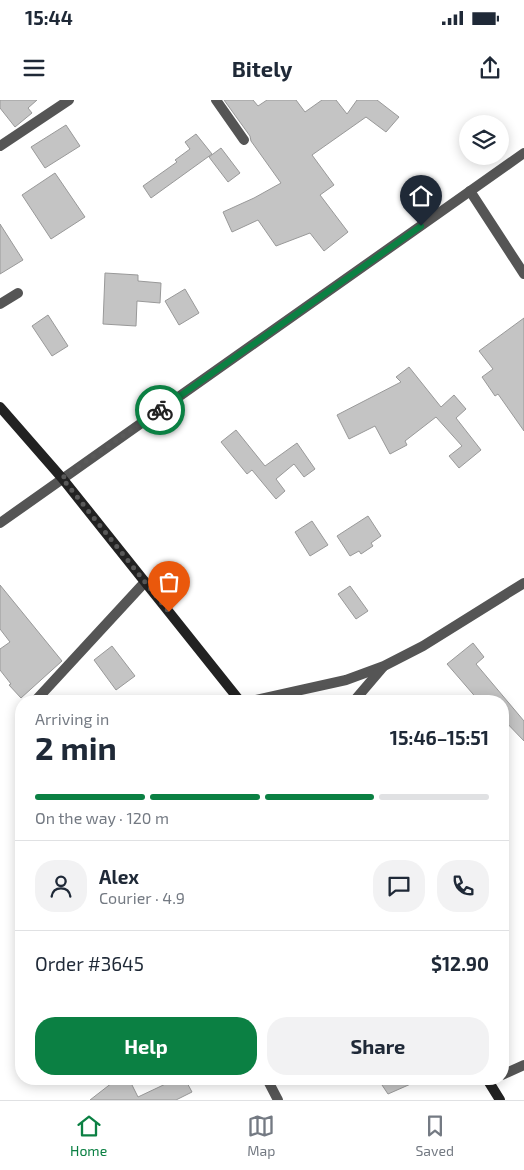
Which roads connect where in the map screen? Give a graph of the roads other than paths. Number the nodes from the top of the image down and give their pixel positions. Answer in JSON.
{"nodes":[{"id":1,"x":69,"y":100,"type":"edge"},
{"id":2,"x":216,"y":100,"type":"edge"},
{"id":3,"x":244,"y":140,"type":"dead end"},
{"id":4,"x":0,"y":146,"type":"edge"},
{"id":5,"x":524,"y":153,"type":"edge"},
{"id":6,"x":470,"y":192,"type":"junction"},
{"id":7,"x":524,"y":274,"type":"edge"},
{"id":8,"x":18,"y":293,"type":"dead end"},
{"id":9,"x":0,"y":304,"type":"edge"},
{"id":10,"x":0,"y":407,"type":"edge"},
{"id":11,"x":62,"y":478,"type":"junction"},
{"id":12,"x":0,"y":524,"type":"edge"},
{"id":13,"x":146,"y":582,"type":"junction"},
{"id":14,"x":524,"y":583,"type":"edge"},
{"id":15,"x":384,"y":666,"type":"junction"},
{"id":16,"x":41,"y":695,"type":"edge"},
{"id":17,"x":235,"y":695,"type":"edge"},
{"id":18,"x":278,"y":695,"type":"edge"},
{"id":19,"x":359,"y":695,"type":"edge"},
{"id":20,"x":524,"y":1065,"type":"edge"},
{"id":21,"x":509,"y":1072,"type":"edge"},
{"id":22,"x":270,"y":1085,"type":"edge"},
{"id":23,"x":492,"y":1085,"type":"edge"},
{"id":24,"x":278,"y":1100,"type":"edge"},
{"id":25,"x":500,"y":1100,"type":"edge"}],
"edges":[{"from":1,"to":4,"type":"street"},
{"from":2,"to":3,"type":"street"},
{"from":5,"to":6,"type":"street"},
{"from":6,"to":7,"type":"street"},
{"from":6,"to":11,"type":"street"},
{"from":8,"to":9,"type":"street"},
{"from":10,"to":11,"type":"main road"},
{"from":11,"to":12,"type":"street"},
{"from":11,"to":13,"type":"main road"},
{"from":13,"to":16,"type":"street"},
{"from":13,"to":17,"type":"main road"},
{"from":14,"to":15,"type":"street"},
{"from":15,"to":18,"type":"street"},
{"from":15,"to":19,"type":"street"},
{"from":20,"to":21,"type":"street"},
{"from":22,"to":24,"type":"street"},
{"from":23,"to":25,"type":"main road"}]}
